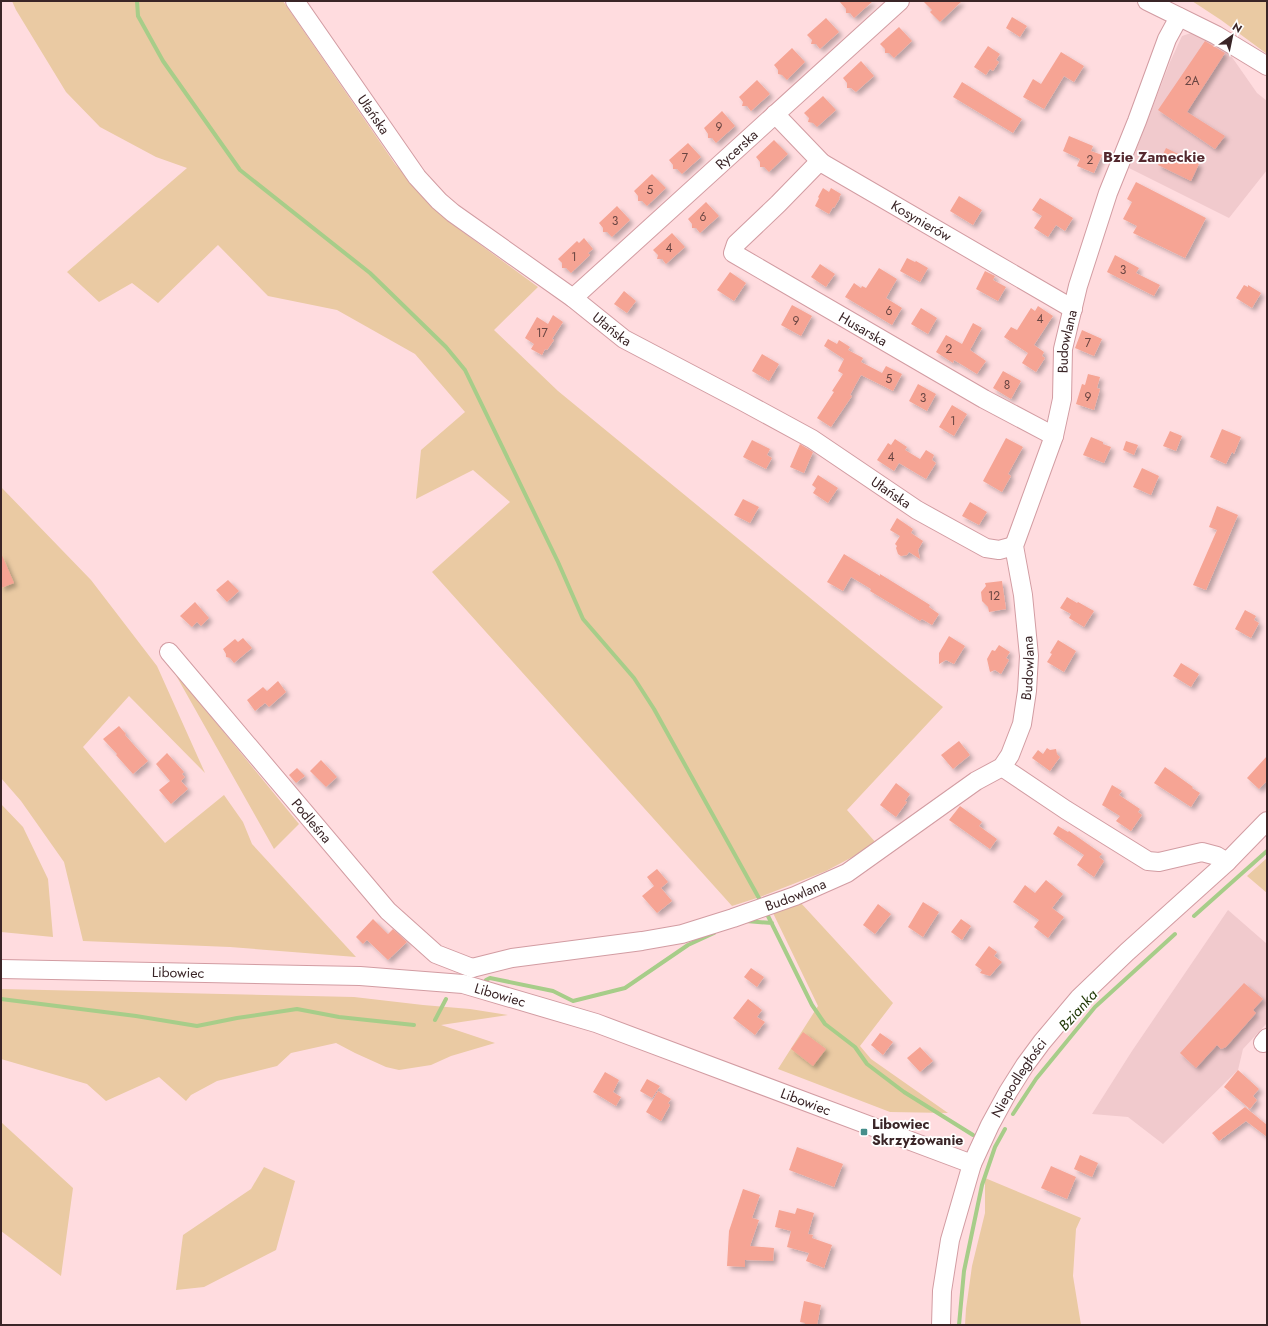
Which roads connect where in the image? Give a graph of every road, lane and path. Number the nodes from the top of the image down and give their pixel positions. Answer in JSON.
{"nodes":[{"id":1,"x":295,"y":1,"type":"edge"},
{"id":2,"x":900,"y":1,"type":"edge"},
{"id":3,"x":1148,"y":1,"type":"edge"},
{"id":4,"x":1179,"y":17,"type":"junction"},
{"id":5,"x":1267,"y":66,"type":"edge"},
{"id":6,"x":775,"y":114,"type":"junction"},
{"id":7,"x":822,"y":163,"type":"junction"},
{"id":8,"x":573,"y":298,"type":"junction"},
{"id":9,"x":1073,"y":309,"type":"junction"},
{"id":10,"x":1054,"y":436,"type":"junction"},
{"id":11,"x":1014,"y":546,"type":"junction"},
{"id":12,"x":169,"y":652,"type":"dead end"},
{"id":13,"x":1002,"y":767,"type":"junction"},
{"id":14,"x":1267,"y":821,"type":"edge"},
{"id":15,"x":1227,"y":862,"type":"junction"},
{"id":16,"x":472,"y":968,"type":"junction"},
{"id":17,"x":1,"y":969,"type":"edge"},
{"id":18,"x":463,"y":984,"type":"junction"},
{"id":19,"x":972,"y":1164,"type":"junction"},
{"id":20,"x":941,"y":1325,"type":"edge"}],
"edges":[{"from":1,"to":8,"type":"street","name":"Ułańska"},
{"from":2,"to":6,"type":"street","name":"Rycerska"},
{"from":3,"to":4,"type":"street"},
{"from":4,"to":5,"type":"street"},
{"from":4,"to":9,"type":"street","name":"Budowlana"},
{"from":6,"to":7,"type":"street","name":"Kosynierów"},
{"from":6,"to":8,"type":"street","name":"Rycerska"},
{"from":7,"to":9,"type":"street","name":"Kosynierów"},
{"from":7,"to":10,"type":"street","name":"Husarska"},
{"from":8,"to":11,"type":"street","name":"Ułańska"},
{"from":9,"to":10,"type":"street","name":"Budowlana"},
{"from":10,"to":11,"type":"street","name":"Budowlana"},
{"from":11,"to":13,"type":"street","name":"Budowlana"},
{"from":12,"to":16,"type":"street","name":"Podleśna"},
{"from":13,"to":15,"type":"street"},
{"from":13,"to":16,"type":"street","name":"Budowlana"},
{"from":14,"to":15,"type":"street","name":"Niepodległości"},
{"from":15,"to":19,"type":"street","name":"Niepodległości"},
{"from":16,"to":18,"type":"street"},
{"from":17,"to":18,"type":"street","name":"Libowiec"},
{"from":18,"to":19,"type":"street","name":"Libowiec"},
{"from":19,"to":20,"type":"street","name":"Niepodległości"}]}
